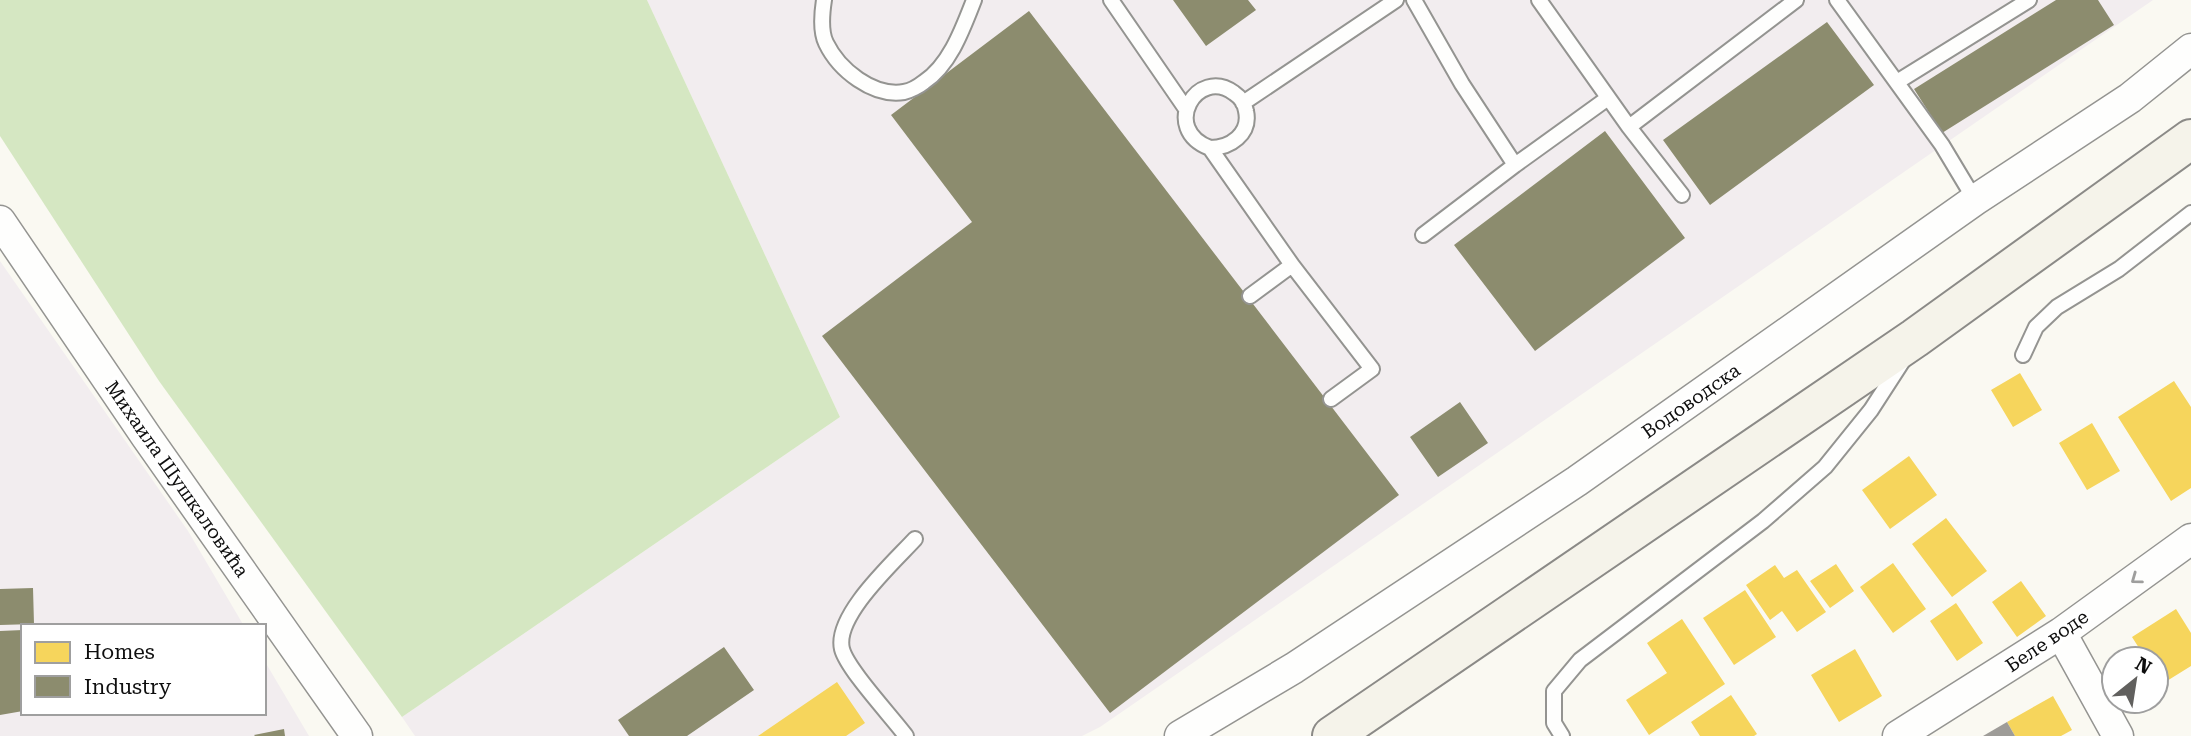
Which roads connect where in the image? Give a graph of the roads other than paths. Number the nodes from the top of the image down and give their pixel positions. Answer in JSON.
{"nodes":[{"id":1,"x":824,"y":0,"type":"edge"},
{"id":2,"x":974,"y":0,"type":"edge"},
{"id":3,"x":1111,"y":0,"type":"edge"},
{"id":4,"x":1396,"y":0,"type":"edge"},
{"id":5,"x":1414,"y":0,"type":"edge"},
{"id":6,"x":1539,"y":0,"type":"edge"},
{"id":7,"x":1796,"y":0,"type":"edge"},
{"id":8,"x":1838,"y":0,"type":"edge"},
{"id":9,"x":2029,"y":0,"type":"edge"},
{"id":10,"x":2191,"y":49,"type":"edge"},
{"id":11,"x":1897,"y":82,"type":"junction"},
{"id":12,"x":1608,"y":98,"type":"junction"},
{"id":13,"x":1243,"y":103,"type":"junction"},
{"id":14,"x":1186,"y":109,"type":"junction"},
{"id":15,"x":1629,"y":127,"type":"junction"},
{"id":16,"x":2191,"y":139,"type":"edge"},
{"id":17,"x":1210,"y":148,"type":"junction"},
{"id":18,"x":1515,"y":165,"type":"junction"},
{"id":19,"x":1682,"y":195,"type":"dead end"},
{"id":20,"x":1975,"y":200,"type":"junction"},
{"id":21,"x":2191,"y":214,"type":"edge"},
{"id":22,"x":0,"y":220,"type":"edge"},
{"id":23,"x":1423,"y":236,"type":"dead end"},
{"id":24,"x":1292,"y":265,"type":"junction"},
{"id":25,"x":1250,"y":296,"type":"dead end"},
{"id":26,"x":1915,"y":338,"type":"junction"},
{"id":27,"x":2023,"y":355,"type":"dead end"},
{"id":28,"x":1331,"y":399,"type":"dead end"},
{"id":29,"x":915,"y":539,"type":"dead end"},
{"id":30,"x":2191,"y":539,"type":"edge"},
{"id":31,"x":2062,"y":633,"type":"junction"},
{"id":32,"x":357,"y":736,"type":"edge"},
{"id":33,"x":906,"y":736,"type":"edge"},
{"id":34,"x":1180,"y":736,"type":"edge"},
{"id":35,"x":1332,"y":736,"type":"edge"},
{"id":36,"x":1562,"y":736,"type":"edge"},
{"id":37,"x":1898,"y":736,"type":"edge"},
{"id":38,"x":2118,"y":736,"type":"edge"}],
"edges":[{"from":1,"to":2,"type":"lane"},
{"from":3,"to":14,"type":"lane"},
{"from":4,"to":13,"type":"lane"},
{"from":5,"to":18,"type":"lane"},
{"from":6,"to":12,"type":"lane"},
{"from":7,"to":15,"type":"lane"},
{"from":8,"to":11,"type":"lane"},
{"from":9,"to":11,"type":"lane"},
{"from":10,"to":20,"type":"street","name":"Водоводска"},
{"from":11,"to":20,"type":"lane"},
{"from":12,"to":15,"type":"lane"},
{"from":12,"to":18,"type":"lane"},
{"from":13,"to":14,"type":"lane"},
{"from":13,"to":17,"type":"lane"},
{"from":14,"to":17,"type":"lane"},
{"from":15,"to":19,"type":"lane"},
{"from":16,"to":26,"type":"main road"},
{"from":17,"to":24,"type":"lane"},
{"from":18,"to":23,"type":"lane"},
{"from":20,"to":34,"type":"street","name":"Водоводска"},
{"from":21,"to":27,"type":"lane"},
{"from":22,"to":32,"type":"street","name":"Михаила Шушкаловића"},
{"from":24,"to":25,"type":"lane"},
{"from":24,"to":28,"type":"lane"},
{"from":26,"to":35,"type":"main road"},
{"from":26,"to":36,"type":"lane"},
{"from":29,"to":33,"type":"lane"},
{"from":30,"to":31,"type":"street","name":"Беле воде","one_way":true},
{"from":31,"to":37,"type":"street","name":"Беле воде"},
{"from":31,"to":38,"type":"street"}]}
